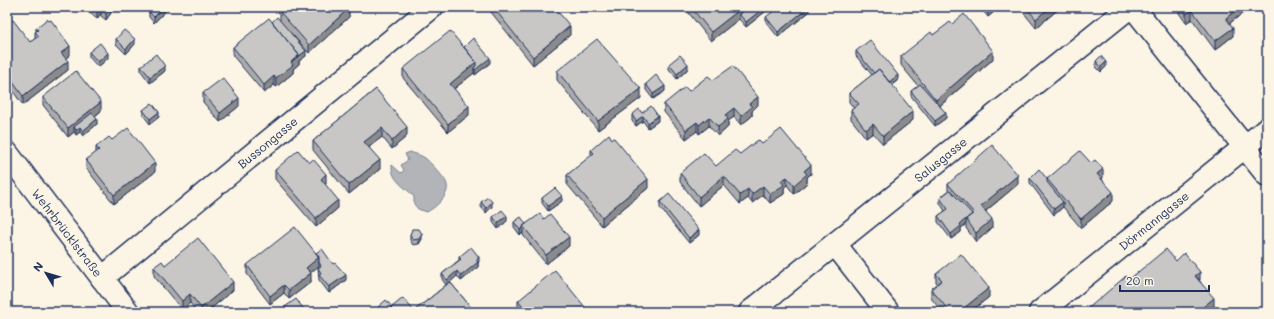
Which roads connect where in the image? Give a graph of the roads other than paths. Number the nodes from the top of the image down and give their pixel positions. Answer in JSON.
{"nodes":[{"id":1,"x":432,"y":7,"type":"edge"},
{"id":2,"x":1132,"y":7,"type":"edge"},
{"id":3,"x":1267,"y":129,"type":"edge"},
{"id":4,"x":1245,"y":147,"type":"junction"},
{"id":5,"x":7,"y":153,"type":"edge"},
{"id":6,"x":1267,"y":174,"type":"edge"},
{"id":7,"x":835,"y":244,"type":"junction"},
{"id":8,"x":102,"y":278,"type":"junction"},
{"id":9,"x":128,"y":312,"type":"edge"},
{"id":10,"x":750,"y":312,"type":"edge"},
{"id":11,"x":888,"y":312,"type":"edge"},
{"id":12,"x":1040,"y":312,"type":"edge"}],
"edges":[{"from":1,"to":8,"type":"street","name":"Bussongasse"},
{"from":2,"to":4,"type":"street","name":"Salusgasse"},
{"from":2,"to":7,"type":"street","name":"Salusgasse"},
{"from":3,"to":4,"type":"street","name":"Dörmanngasse"},
{"from":4,"to":6,"type":"street","name":"Salusgasse"},
{"from":4,"to":12,"type":"street","name":"Dörmanngasse"},
{"from":5,"to":8,"type":"street","name":"Wehrbrücklstraße"},
{"from":7,"to":10,"type":"street","name":"Salusgasse"},
{"from":7,"to":11,"type":"street"},
{"from":8,"to":9,"type":"street","name":"Wehrbrücklstraße"}]}
